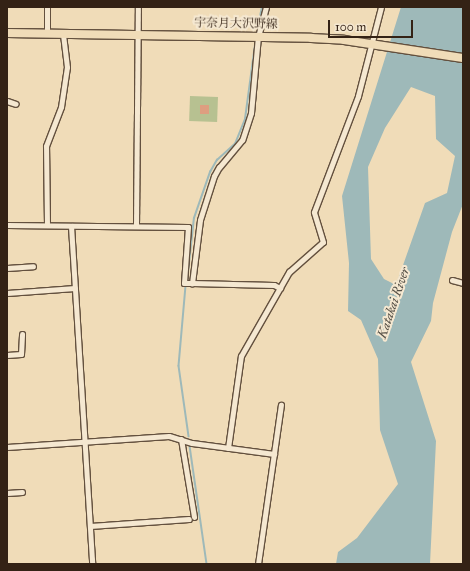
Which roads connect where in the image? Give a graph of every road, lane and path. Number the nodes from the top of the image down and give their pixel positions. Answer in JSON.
{"nodes":[{"id":1,"x":47,"y":7,"type":"edge"},
{"id":2,"x":138,"y":7,"type":"edge"},
{"id":3,"x":266,"y":7,"type":"edge"},
{"id":4,"x":381,"y":7,"type":"edge"},
{"id":5,"x":7,"y":33,"type":"edge"},
{"id":6,"x":47,"y":33,"type":"junction"},
{"id":7,"x":63,"y":34,"type":"junction"},
{"id":8,"x":138,"y":34,"type":"junction"},
{"id":9,"x":258,"y":36,"type":"junction"},
{"id":10,"x":376,"y":44,"type":"junction"},
{"id":11,"x":463,"y":58,"type":"edge"},
{"id":12,"x":7,"y":101,"type":"edge"},
{"id":13,"x":16,"y":104,"type":"dead end"},
{"id":14,"x":7,"y":225,"type":"edge"},
{"id":15,"x":47,"y":225,"type":"junction"},
{"id":16,"x":136,"y":225,"type":"junction"},
{"id":17,"x":71,"y":226,"type":"junction"},
{"id":18,"x":33,"y":266,"type":"dead end"},
{"id":19,"x":7,"y":268,"type":"edge"},
{"id":20,"x":452,"y":280,"type":"dead end"},
{"id":21,"x":192,"y":283,"type":"junction"},
{"id":22,"x":463,"y":283,"type":"edge"},
{"id":23,"x":75,"y":288,"type":"junction"},
{"id":24,"x":280,"y":288,"type":"junction"},
{"id":25,"x":7,"y":293,"type":"edge"},
{"id":26,"x":22,"y":334,"type":"dead end"},
{"id":27,"x":7,"y":355,"type":"edge"},
{"id":28,"x":281,"y":405,"type":"dead end"},
{"id":29,"x":182,"y":439,"type":"junction"},
{"id":30,"x":84,"y":442,"type":"junction"},
{"id":31,"x":7,"y":448,"type":"edge"},
{"id":32,"x":228,"y":448,"type":"junction"},
{"id":33,"x":274,"y":454,"type":"junction"},
{"id":34,"x":22,"y":492,"type":"dead end"},
{"id":35,"x":7,"y":493,"type":"edge"},
{"id":36,"x":194,"y":517,"type":"dead end"},
{"id":37,"x":188,"y":519,"type":"dead end"},
{"id":38,"x":90,"y":526,"type":"junction"},
{"id":39,"x":92,"y":564,"type":"edge"},
{"id":40,"x":258,"y":564,"type":"edge"}],
"edges":[{"from":1,"to":6,"type":"street"},
{"from":2,"to":8,"type":"street"},
{"from":3,"to":9,"type":"street"},
{"from":4,"to":10,"type":"street"},
{"from":5,"to":6,"type":"main road","name":"宇奈月大沢野線"},
{"from":6,"to":7,"type":"main road","name":"宇奈月大沢野線"},
{"from":7,"to":8,"type":"main road","name":"宇奈月大沢野線"},
{"from":7,"to":15,"type":"street"},
{"from":8,"to":9,"type":"main road","name":"宇奈月大沢野線"},
{"from":8,"to":16,"type":"street"},
{"from":9,"to":10,"type":"main road","name":"宇奈月大沢野線"},
{"from":9,"to":21,"type":"street"},
{"from":10,"to":11,"type":"main road","name":"宇奈月大沢野線"},
{"from":10,"to":24,"type":"street"},
{"from":12,"to":13,"type":"street"},
{"from":14,"to":15,"type":"street"},
{"from":15,"to":17,"type":"street"},
{"from":16,"to":17,"type":"street"},
{"from":16,"to":21,"type":"street"},
{"from":17,"to":23,"type":"street"},
{"from":18,"to":19,"type":"street"},
{"from":20,"to":22,"type":"street"},
{"from":21,"to":24,"type":"street"},
{"from":23,"to":25,"type":"street"},
{"from":23,"to":30,"type":"street"},
{"from":24,"to":32,"type":"street"},
{"from":26,"to":27,"type":"street"},
{"from":28,"to":33,"type":"street"},
{"from":29,"to":30,"type":"street"},
{"from":29,"to":32,"type":"street"},
{"from":29,"to":36,"type":"street"},
{"from":30,"to":31,"type":"street"},
{"from":30,"to":38,"type":"street"},
{"from":32,"to":33,"type":"street"},
{"from":33,"to":40,"type":"street"},
{"from":34,"to":35,"type":"street"},
{"from":37,"to":38,"type":"street"},
{"from":38,"to":39,"type":"street"}]}
